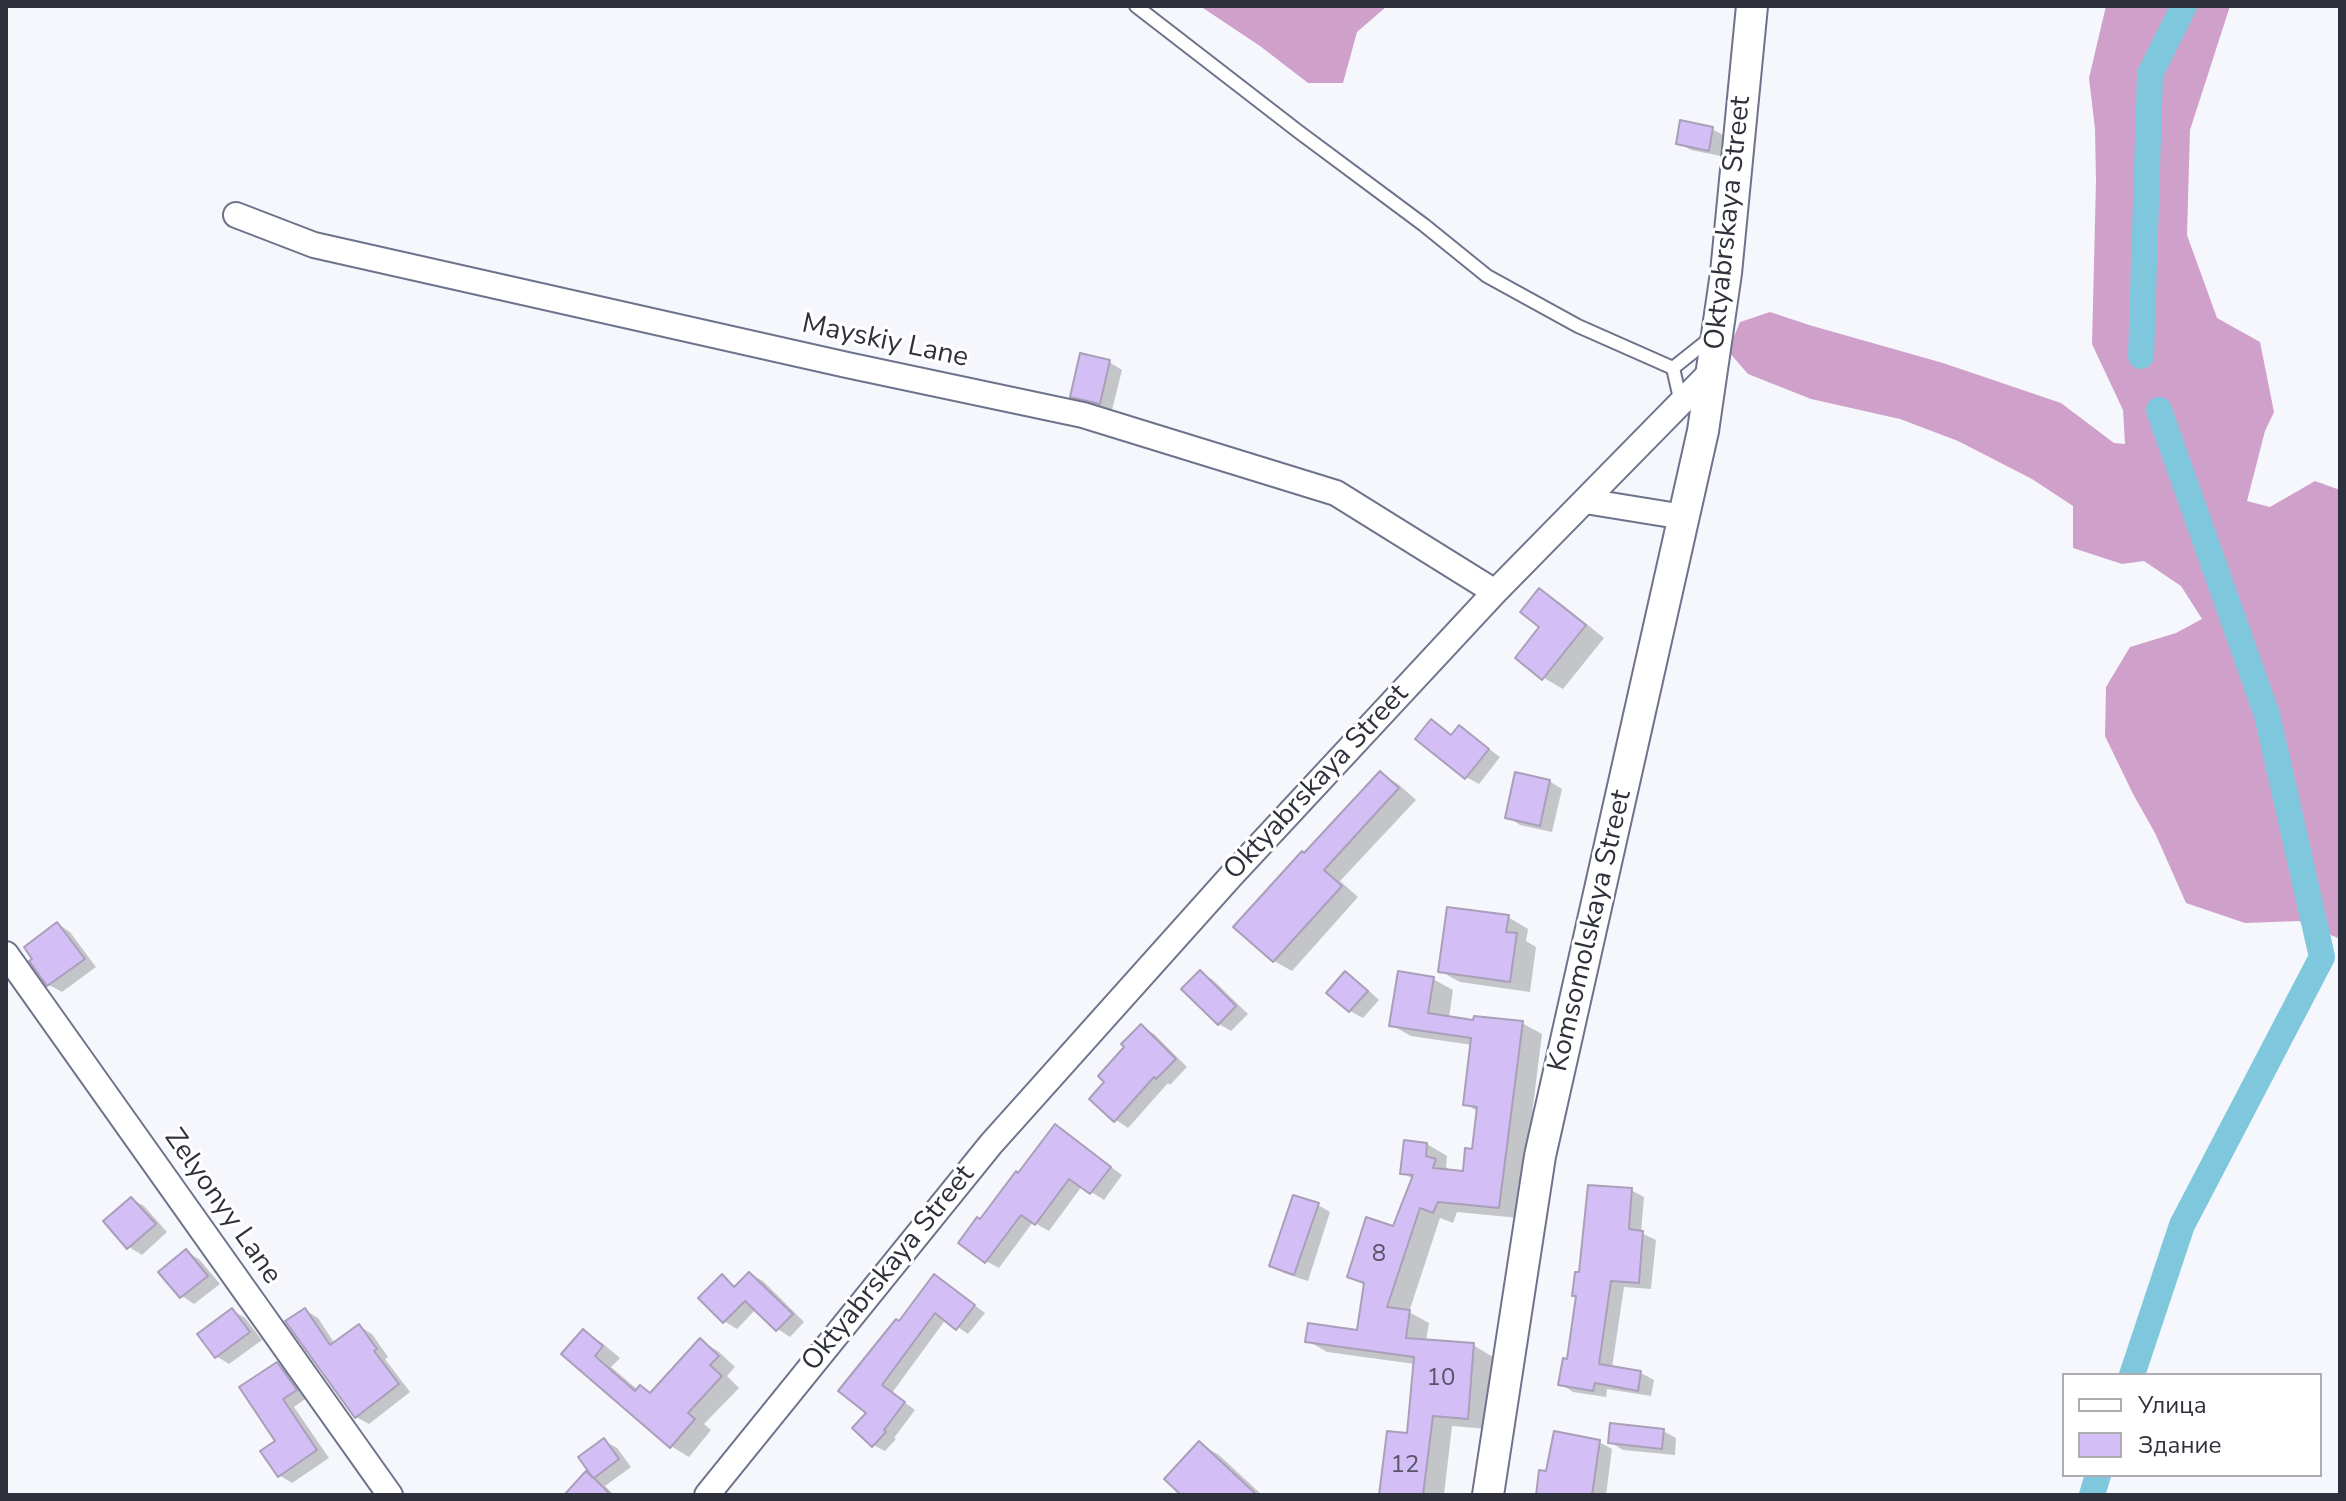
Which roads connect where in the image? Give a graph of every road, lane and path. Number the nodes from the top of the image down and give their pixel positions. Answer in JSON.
{"nodes":[{"id":1,"x":1136,"y":6,"type":"edge"},
{"id":2,"x":1752,"y":6,"type":"edge"},
{"id":3,"x":236,"y":215,"type":"dead end"},
{"id":4,"x":1717,"y":332,"type":"junction"},
{"id":5,"x":1673,"y":368,"type":"junction"},
{"id":6,"x":1712,"y":371,"type":"junction"},
{"id":7,"x":1681,"y":403,"type":"junction"},
{"id":8,"x":1585,"y":501,"type":"junction"},
{"id":9,"x":1684,"y":517,"type":"junction"},
{"id":10,"x":1495,"y":592,"type":"junction"},
{"id":11,"x":6,"y":954,"type":"edge"},
{"id":12,"x":390,"y":1495,"type":"edge"},
{"id":13,"x":707,"y":1495,"type":"edge"},
{"id":14,"x":1488,"y":1495,"type":"edge"}],
"edges":[{"from":1,"to":5,"type":"lane"},
{"from":2,"to":4,"type":"street","name":"Oktyabrskaya Street"},
{"from":3,"to":10,"type":"street","name":"Mayskiy Lane"},
{"from":4,"to":5,"type":"lane"},
{"from":4,"to":6,"type":"street","name":"Oktyabrskaya Street"},
{"from":5,"to":7,"type":"lane"},
{"from":6,"to":7,"type":"street","name":"Oktyabrskaya Street"},
{"from":6,"to":9,"type":"street","name":"Komsomolskaya Street"},
{"from":7,"to":8,"type":"street","name":"Oktyabrskaya Street"},
{"from":8,"to":9,"type":"street"},
{"from":8,"to":10,"type":"street","name":"Oktyabrskaya Street"},
{"from":9,"to":14,"type":"street","name":"Komsomolskaya Street"},
{"from":10,"to":13,"type":"street","name":"Oktyabrskaya Street"},
{"from":11,"to":12,"type":"street","name":"Zelyonyy Lane"}]}
